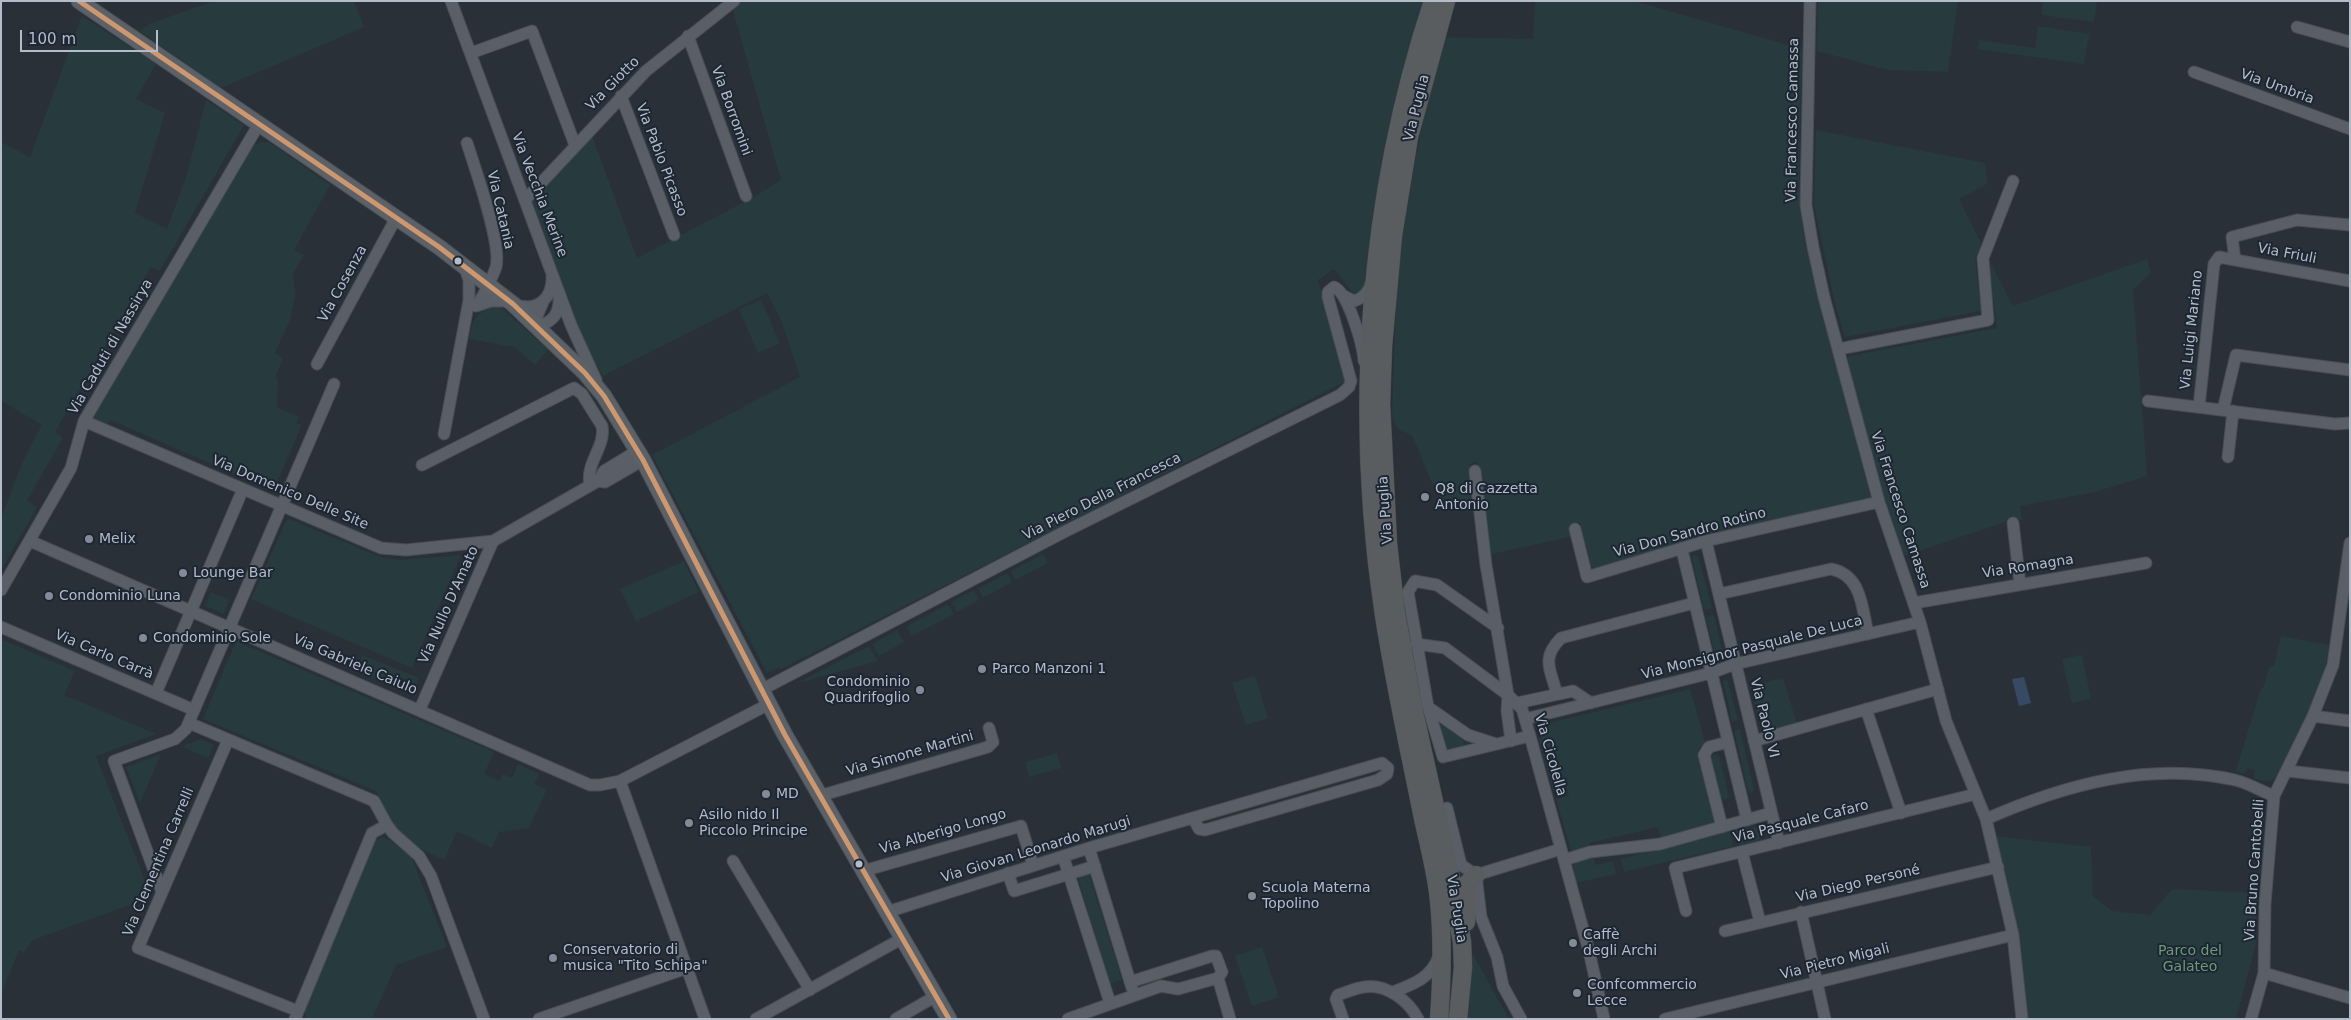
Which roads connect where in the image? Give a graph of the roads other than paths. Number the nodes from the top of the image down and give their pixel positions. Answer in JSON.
{"nodes":[{"id":1,"x":78,"y":1,"type":"edge"},
{"id":2,"x":451,"y":1,"type":"edge"},
{"id":3,"x":734,"y":1,"type":"edge"},
{"id":4,"x":1433,"y":1,"type":"edge"},
{"id":5,"x":1446,"y":1,"type":"edge"},
{"id":6,"x":1810,"y":1,"type":"edge"},
{"id":7,"x":2297,"y":27,"type":"dead end"},
{"id":8,"x":688,"y":36,"type":"junction"},
{"id":9,"x":2350,"y":42,"type":"edge"},
{"id":10,"x":471,"y":52,"type":"junction"},
{"id":11,"x":2194,"y":72,"type":"dead end"},
{"id":12,"x":621,"y":96,"type":"junction"},
{"id":13,"x":258,"y":124,"type":"junction"},
{"id":14,"x":2350,"y":129,"type":"edge"},
{"id":15,"x":468,"y":143,"type":"dead end"},
{"id":16,"x":575,"y":145,"type":"junction"},
{"id":17,"x":2013,"y":181,"type":"dead end"},
{"id":18,"x":746,"y":196,"type":"dead end"},
{"id":19,"x":524,"y":200,"type":"junction"},
{"id":20,"x":396,"y":218,"type":"junction"},
{"id":21,"x":2350,"y":225,"type":"edge"},
{"id":22,"x":674,"y":235,"type":"dead end"},
{"id":23,"x":1376,"y":256,"type":"junction"},
{"id":24,"x":2219,"y":257,"type":"joint"},
{"id":25,"x":2235,"y":260,"type":"junction"},
{"id":26,"x":464,"y":266,"type":"junction"},
{"id":27,"x":552,"y":272,"type":"junction"},
{"id":28,"x":2350,"y":281,"type":"edge"},
{"id":29,"x":487,"y":283,"type":"junction"},
{"id":30,"x":558,"y":290,"type":"junction"},
{"id":31,"x":1344,"y":296,"type":"junction"},
{"id":32,"x":511,"y":302,"type":"junction"},
{"id":33,"x":543,"y":302,"type":"junction"},
{"id":34,"x":473,"y":303,"type":"junction"},
{"id":35,"x":538,"y":327,"type":"junction"},
{"id":36,"x":1839,"y":349,"type":"junction"},
{"id":37,"x":317,"y":364,"type":"dead end"},
{"id":38,"x":2350,"y":370,"type":"edge"},
{"id":39,"x":334,"y":384,"type":"dead end"},
{"id":40,"x":1368,"y":386,"type":"junction"},
{"id":41,"x":604,"y":396,"type":"junction"},
{"id":42,"x":2148,"y":401,"type":"dead end"},
{"id":43,"x":2199,"y":407,"type":"junction"},
{"id":44,"x":2228,"y":410,"type":"junction"},
{"id":45,"x":84,"y":421,"type":"junction"},
{"id":46,"x":2350,"y":423,"type":"edge"},
{"id":47,"x":444,"y":434,"type":"dead end"},
{"id":48,"x":600,"y":446,"type":"junction"},
{"id":49,"x":640,"y":456,"type":"junction"},
{"id":50,"x":2228,"y":457,"type":"dead end"},
{"id":51,"x":422,"y":465,"type":"dead end"},
{"id":52,"x":1475,"y":471,"type":"dead end"},
{"id":53,"x":597,"y":479,"type":"junction"},
{"id":54,"x":243,"y":489,"type":"junction"},
{"id":55,"x":1879,"y":502,"type":"junction"},
{"id":56,"x":282,"y":506,"type":"junction"},
{"id":57,"x":2013,"y":523,"type":"dead end"},
{"id":58,"x":1575,"y":529,"type":"dead end"},
{"id":59,"x":493,"y":541,"type":"junction"},
{"id":60,"x":1706,"y":541,"type":"junction"},
{"id":61,"x":30,"y":542,"type":"junction"},
{"id":62,"x":2350,"y":543,"type":"edge"},
{"id":63,"x":1682,"y":550,"type":"junction"},
{"id":64,"x":2146,"y":563,"type":"dead end"},
{"id":65,"x":2020,"y":584,"type":"junction"},
{"id":66,"x":1,"y":590,"type":"edge"},
{"id":67,"x":1719,"y":594,"type":"junction"},
{"id":68,"x":1914,"y":603,"type":"junction"},
{"id":69,"x":1694,"y":604,"type":"junction"},
{"id":70,"x":191,"y":611,"type":"junction"},
{"id":71,"x":1920,"y":622,"type":"junction"},
{"id":72,"x":1,"y":627,"type":"edge"},
{"id":73,"x":230,"y":628,"type":"junction"},
{"id":74,"x":1498,"y":628,"type":"junction"},
{"id":75,"x":1868,"y":634,"type":"junction"},
{"id":76,"x":1416,"y":644,"type":"junction"},
{"id":77,"x":1735,"y":664,"type":"junction"},
{"id":78,"x":1711,"y":673,"type":"junction"},
{"id":79,"x":1938,"y":689,"type":"junction"},
{"id":80,"x":761,"y":690,"type":"junction"},
{"id":81,"x":156,"y":693,"type":"junction"},
{"id":82,"x":1557,"y":694,"type":"junction"},
{"id":83,"x":1591,"y":703,"type":"junction"},
{"id":84,"x":769,"y":704,"type":"junction"},
{"id":85,"x":1428,"y":707,"type":"junction"},
{"id":86,"x":1518,"y":707,"type":"junction"},
{"id":87,"x":420,"y":709,"type":"junction"},
{"id":88,"x":194,"y":710,"type":"junction"},
{"id":89,"x":1866,"y":710,"type":"junction"},
{"id":90,"x":2313,"y":716,"type":"junction"},
{"id":91,"x":2350,"y":721,"type":"edge"},
{"id":92,"x":189,"y":723,"type":"junction"},
{"id":93,"x":989,"y":728,"type":"dead end"},
{"id":94,"x":1530,"y":736,"type":"junction"},
{"id":95,"x":228,"y":740,"type":"junction"},
{"id":96,"x":1511,"y":740,"type":"junction"},
{"id":97,"x":1754,"y":741,"type":"junction"},
{"id":98,"x":1728,"y":742,"type":"junction"},
{"id":99,"x":1496,"y":744,"type":"junction"},
{"id":100,"x":2288,"y":771,"type":"junction"},
{"id":101,"x":2350,"y":778,"type":"edge"},
{"id":102,"x":620,"y":781,"type":"junction"},
{"id":103,"x":1976,"y":794,"type":"junction"},
{"id":104,"x":1271,"y":795,"type":"junction"},
{"id":105,"x":820,"y":796,"type":"junction"},
{"id":106,"x":2274,"y":796,"type":"junction"},
{"id":107,"x":1447,"y":808,"type":"dead end"},
{"id":108,"x":1275,"y":810,"type":"junction"},
{"id":109,"x":1771,"y":813,"type":"junction"},
{"id":110,"x":1901,"y":813,"type":"junction"},
{"id":111,"x":1193,"y":818,"type":"junction"},
{"id":112,"x":1986,"y":819,"type":"junction"},
{"id":113,"x":1747,"y":820,"type":"junction"},
{"id":114,"x":387,"y":825,"type":"junction"},
{"id":115,"x":1722,"y":827,"type":"junction"},
{"id":116,"x":1779,"y":843,"type":"junction"},
{"id":117,"x":1089,"y":848,"type":"junction"},
{"id":118,"x":1742,"y":852,"type":"junction"},
{"id":119,"x":1562,"y":854,"type":"junction"},
{"id":120,"x":1063,"y":856,"type":"junction"},
{"id":121,"x":733,"y":861,"type":"dead end"},
{"id":122,"x":1033,"y":865,"type":"junction"},
{"id":123,"x":1095,"y":866,"type":"junction"},
{"id":124,"x":1998,"y":867,"type":"junction"},
{"id":125,"x":863,"y":871,"type":"junction"},
{"id":126,"x":1008,"y":873,"type":"junction"},
{"id":127,"x":1069,"y":874,"type":"junction"},
{"id":128,"x":1476,"y":875,"type":"junction"},
{"id":129,"x":162,"y":892,"type":"junction"},
{"id":130,"x":888,"y":912,"type":"junction"},
{"id":131,"x":1686,"y":912,"type":"dead end"},
{"id":132,"x":1801,"y":912,"type":"junction"},
{"id":133,"x":1760,"y":922,"type":"junction"},
{"id":134,"x":1725,"y":931,"type":"dead end"},
{"id":135,"x":2013,"y":934,"type":"junction"},
{"id":136,"x":903,"y":938,"type":"junction"},
{"id":137,"x":1462,"y":942,"type":"junction"},
{"id":138,"x":1442,"y":948,"type":"junction"},
{"id":139,"x":687,"y":968,"type":"junction"},
{"id":140,"x":2264,"y":973,"type":"junction"},
{"id":141,"x":1218,"y":978,"type":"junction"},
{"id":142,"x":1130,"y":982,"type":"junction"},
{"id":143,"x":1817,"y":982,"type":"junction"},
{"id":144,"x":810,"y":990,"type":"junction"},
{"id":145,"x":1393,"y":992,"type":"junction"},
{"id":146,"x":1134,"y":994,"type":"junction"},
{"id":147,"x":936,"y":996,"type":"junction"},
{"id":148,"x":2350,"y":998,"type":"edge"},
{"id":149,"x":1110,"y":1003,"type":"junction"},
{"id":150,"x":296,"y":1015,"type":"edge"},
{"id":151,"x":484,"y":1019,"type":"edge"},
{"id":152,"x":539,"y":1019,"type":"edge"},
{"id":153,"x":705,"y":1019,"type":"edge"},
{"id":154,"x":756,"y":1019,"type":"edge"},
{"id":155,"x":896,"y":1019,"type":"edge"},
{"id":156,"x":949,"y":1019,"type":"edge"},
{"id":157,"x":1068,"y":1019,"type":"edge"},
{"id":158,"x":1230,"y":1019,"type":"edge"},
{"id":159,"x":1343,"y":1019,"type":"edge"},
{"id":160,"x":1418,"y":1019,"type":"edge"},
{"id":161,"x":1439,"y":1019,"type":"edge"},
{"id":162,"x":1458,"y":1019,"type":"edge"},
{"id":163,"x":1521,"y":1019,"type":"edge"},
{"id":164,"x":1604,"y":1019,"type":"edge"},
{"id":165,"x":1665,"y":1019,"type":"edge"},
{"id":166,"x":1825,"y":1019,"type":"edge"},
{"id":167,"x":2022,"y":1019,"type":"edge"},
{"id":168,"x":2251,"y":1019,"type":"edge"}],
"edges":[{"from":1,"to":13,"type":"main road"},
{"from":2,"to":10,"type":"street","name":"Via Vecchia Merine"},
{"from":3,"to":8,"type":"street","name":"Via Giotto"},
{"from":4,"to":23,"type":"highway","name":"Via Puglia"},
{"from":5,"to":137,"type":"highway","name":"Via Puglia"},
{"from":6,"to":36,"type":"street","name":"Via Francesco Camassa"},
{"from":7,"to":9,"type":"street"},
{"from":8,"to":12,"type":"street","name":"Via Giotto"},
{"from":8,"to":18,"type":"street","name":"Via Borromini"},
{"from":10,"to":16,"type":"street"},
{"from":10,"to":19,"type":"street","name":"Via Vecchia Merine"},
{"from":11,"to":14,"type":"street","name":"Via Umbria"},
{"from":12,"to":16,"type":"street","name":"Via Giotto"},
{"from":12,"to":22,"type":"street","name":"Via Pablo Picasso"},
{"from":13,"to":20,"type":"main road"},
{"from":13,"to":45,"type":"street","name":"Via Caduti di Nassirya"},
{"from":15,"to":29,"type":"street","name":"Via Catania"},
{"from":16,"to":19,"type":"street","name":"Via Giotto"},
{"from":17,"to":36,"type":"street"},
{"from":19,"to":27,"type":"street","name":"Via Vecchia Merine"},
{"from":20,"to":26,"type":"main road"},
{"from":20,"to":37,"type":"street","name":"Via Cosenza"},
{"from":21,"to":25,"type":"street"},
{"from":23,"to":31,"type":"street","name":"Via Piero Della Francesca"},
{"from":23,"to":40,"type":"highway","name":"Via Puglia"},
{"from":24,"to":25,"type":"street","name":"Via Friuli"},
{"from":24,"to":43,"type":"street","name":"Via Luigi Mariano"},
{"from":25,"to":28,"type":"street","name":"Via Friuli"},
{"from":26,"to":29,"type":"main road"},
{"from":26,"to":34,"type":"street"},
{"from":27,"to":30,"type":"street","name":"Via Vecchia Merine"},
{"from":27,"to":33,"type":"street"},
{"from":29,"to":32,"type":"main road"},
{"from":29,"to":34,"type":"street","name":"Via Catania"},
{"from":30,"to":35,"type":"street"},
{"from":30,"to":41,"type":"street","name":"Via Vecchia Merine"},
{"from":31,"to":40,"type":"street"},
{"from":31,"to":80,"type":"street","name":"Via Piero Della Francesca"},
{"from":32,"to":33,"type":"street"},
{"from":32,"to":34,"type":"street"},
{"from":32,"to":35,"type":"main road"},
{"from":33,"to":35,"type":"street"},
{"from":34,"to":47,"type":"street"},
{"from":35,"to":41,"type":"main road"},
{"from":36,"to":55,"type":"street","name":"Via Francesco Camassa"},
{"from":38,"to":44,"type":"street"},
{"from":39,"to":56,"type":"street"},
{"from":40,"to":138,"type":"highway","name":"Via Puglia"},
{"from":41,"to":49,"type":"main road"},
{"from":42,"to":43,"type":"street","name":"Via Luigi Mariano"},
{"from":43,"to":44,"type":"street","name":"Via Luigi Mariano"},
{"from":44,"to":46,"type":"street","name":"Via Luigi Mariano"},
{"from":44,"to":50,"type":"street"},
{"from":45,"to":54,"type":"street","name":"Via Domenico Delle Site"},
{"from":45,"to":61,"type":"street","name":"Via Caduti di Nassirya"},
{"from":48,"to":51,"type":"street"},
{"from":48,"to":53,"type":"street"},
{"from":48,"to":53,"type":"street"},
{"from":49,"to":53,"type":"street","name":"Via Nullo D'Amato"},
{"from":49,"to":80,"type":"main road"},
{"from":52,"to":74,"type":"street","name":"Via Cicolella"},
{"from":53,"to":59,"type":"street","name":"Via Nullo D'Amato"},
{"from":54,"to":56,"type":"street","name":"Via Domenico Delle Site"},
{"from":54,"to":70,"type":"street"},
{"from":55,"to":60,"type":"street","name":"Via Don Sandro Rotino"},
{"from":55,"to":68,"type":"street","name":"Via Francesco Camassa"},
{"from":56,"to":59,"type":"street","name":"Via Domenico Delle Site"},
{"from":56,"to":73,"type":"street"},
{"from":57,"to":65,"type":"street"},
{"from":58,"to":63,"type":"street","name":"Via Don Sandro Rotino"},
{"from":59,"to":87,"type":"street","name":"Via Nullo D'Amato"},
{"from":60,"to":63,"type":"street","name":"Via Don Sandro Rotino"},
{"from":60,"to":67,"type":"street","name":"Via Paolo VI"},
{"from":61,"to":66,"type":"street","name":"Via Caduti di Nassirya"},
{"from":61,"to":70,"type":"street","name":"Via Gabriele Caiulo"},
{"from":62,"to":90,"type":"street","name":"Via Bruno Cantobelli"},
{"from":63,"to":69,"type":"street"},
{"from":64,"to":65,"type":"street","name":"Via Romagna"},
{"from":65,"to":68,"type":"street","name":"Via Romagna"},
{"from":67,"to":75,"type":"street"},
{"from":67,"to":77,"type":"street","name":"Via Paolo VI"},
{"from":68,"to":71,"type":"street","name":"Via Francesco Camassa"},
{"from":69,"to":78,"type":"street"},
{"from":69,"to":82,"type":"street"},
{"from":70,"to":73,"type":"street","name":"Via Gabriele Caiulo"},
{"from":70,"to":81,"type":"street"},
{"from":71,"to":75,"type":"street","name":"Via Monsignor Pasquale De Luca"},
{"from":71,"to":79,"type":"street","name":"Via Francesco Camassa"},
{"from":72,"to":81,"type":"street","name":"Via Carlo Carrà"},
{"from":73,"to":87,"type":"street","name":"Via Gabriele Caiulo"},
{"from":73,"to":88,"type":"street"},
{"from":74,"to":76,"type":"street"},
{"from":74,"to":86,"type":"street","name":"Via Cicolella"},
{"from":75,"to":77,"type":"street","name":"Via Monsignor Pasquale De Luca"},
{"from":76,"to":85,"type":"street"},
{"from":76,"to":86,"type":"street"},
{"from":77,"to":78,"type":"street","name":"Via Monsignor Pasquale De Luca"},
{"from":77,"to":97,"type":"street","name":"Via Paolo VI"},
{"from":78,"to":83,"type":"street","name":"Via Monsignor Pasquale De Luca"},
{"from":78,"to":98,"type":"street"},
{"from":79,"to":89,"type":"street"},
{"from":79,"to":103,"type":"street","name":"Via Francesco Camassa"},
{"from":80,"to":84,"type":"main road"},
{"from":81,"to":88,"type":"street","name":"Via Carlo Carrà"},
{"from":82,"to":83,"type":"street"},
{"from":82,"to":86,"type":"street"},
{"from":83,"to":86,"type":"street","name":"Via Monsignor Pasquale De Luca"},
{"from":84,"to":102,"type":"street","name":"Via Gabriele Caiulo"},
{"from":84,"to":105,"type":"main road"},
{"from":85,"to":99,"type":"street"},
{"from":85,"to":99,"type":"street"},
{"from":86,"to":94,"type":"street","name":"Via Cicolella"},
{"from":86,"to":96,"type":"street"},
{"from":87,"to":102,"type":"street","name":"Via Gabriele Caiulo"},
{"from":88,"to":92,"type":"street"},
{"from":89,"to":97,"type":"street"},
{"from":89,"to":110,"type":"street"},
{"from":90,"to":91,"type":"street"},
{"from":90,"to":100,"type":"street","name":"Via Bruno Cantobelli"},
{"from":92,"to":95,"type":"street"},
{"from":92,"to":129,"type":"street"},
{"from":93,"to":105,"type":"street","name":"Via Simone Martini"},
{"from":94,"to":96,"type":"street"},
{"from":94,"to":119,"type":"street","name":"Via Cicolella"},
{"from":95,"to":114,"type":"street"},
{"from":95,"to":129,"type":"street","name":"Via Clementina Carrelli"},
{"from":96,"to":99,"type":"street"},
{"from":97,"to":109,"type":"street","name":"Via Paolo VI"},
{"from":98,"to":113,"type":"street"},
{"from":98,"to":115,"type":"street"},
{"from":100,"to":101,"type":"street"},
{"from":100,"to":106,"type":"street","name":"Via Bruno Cantobelli"},
{"from":102,"to":139,"type":"street"},
{"from":103,"to":110,"type":"street","name":"Via Pasquale Cafaro"},
{"from":103,"to":112,"type":"street","name":"Via Francesco Camassa"},
{"from":104,"to":108,"type":"street"},
{"from":104,"to":108,"type":"street","name":"Via Giovan Leonardo Marugi"},
{"from":104,"to":111,"type":"street","name":"Via Giovan Leonardo Marugi"},
{"from":105,"to":125,"type":"main road"},
{"from":106,"to":112,"type":"street"},
{"from":106,"to":140,"type":"street","name":"Via Bruno Cantobelli"},
{"from":107,"to":128,"type":"street","name":"Via Puglia"},
{"from":108,"to":111,"type":"street","name":"Via Giovan Leonardo Marugi"},
{"from":109,"to":113,"type":"street"},
{"from":109,"to":116,"type":"street","name":"Via Paolo VI"},
{"from":110,"to":116,"type":"street","name":"Via Pasquale Cafaro"},
{"from":111,"to":117,"type":"street","name":"Via Giovan Leonardo Marugi"},
{"from":112,"to":124,"type":"street","name":"Via Francesco Camassa"},
{"from":113,"to":115,"type":"street"},
{"from":114,"to":150,"type":"street"},
{"from":114,"to":151,"type":"street"},
{"from":115,"to":119,"type":"street"},
{"from":116,"to":118,"type":"street","name":"Via Pasquale Cafaro"},
{"from":117,"to":120,"type":"street","name":"Via Giovan Leonardo Marugi"},
{"from":117,"to":123,"type":"street"},
{"from":118,"to":131,"type":"street","name":"Via Pasquale Cafaro"},
{"from":118,"to":133,"type":"street"},
{"from":119,"to":128,"type":"street"},
{"from":119,"to":164,"type":"street","name":"Via Cicolella"},
{"from":120,"to":122,"type":"street","name":"Via Giovan Leonardo Marugi"},
{"from":120,"to":127,"type":"street"},
{"from":121,"to":144,"type":"street"},
{"from":122,"to":125,"type":"street","name":"Via Alberigo Longo"},
{"from":122,"to":126,"type":"street","name":"Via Giovan Leonardo Marugi"},
{"from":123,"to":127,"type":"street"},
{"from":123,"to":142,"type":"street"},
{"from":124,"to":132,"type":"street","name":"Via Diego Personé"},
{"from":124,"to":135,"type":"street","name":"Via Francesco Camassa"},
{"from":125,"to":130,"type":"main road"},
{"from":126,"to":127,"type":"street"},
{"from":126,"to":130,"type":"street","name":"Via Giovan Leonardo Marugi"},
{"from":127,"to":149,"type":"street"},
{"from":128,"to":137,"type":"highway"},
{"from":128,"to":163,"type":"street"},
{"from":129,"to":150,"type":"street","name":"Via Clementina Carrelli"},
{"from":130,"to":136,"type":"main road"},
{"from":132,"to":133,"type":"street","name":"Via Diego Personé"},
{"from":132,"to":143,"type":"street"},
{"from":133,"to":134,"type":"street","name":"Via Diego Personé"},
{"from":135,"to":143,"type":"street","name":"Via Pietro Migali"},
{"from":135,"to":167,"type":"street","name":"Via Francesco Camassa"},
{"from":136,"to":144,"type":"street"},
{"from":136,"to":147,"type":"main road"},
{"from":137,"to":162,"type":"highway","name":"Via Puglia"},
{"from":138,"to":145,"type":"street"},
{"from":138,"to":161,"type":"highway","name":"Via Puglia"},
{"from":139,"to":152,"type":"street"},
{"from":139,"to":153,"type":"street"},
{"from":140,"to":148,"type":"street"},
{"from":140,"to":168,"type":"street","name":"Via Bruno Cantobelli"},
{"from":141,"to":142,"type":"street"},
{"from":141,"to":146,"type":"street"},
{"from":141,"to":158,"type":"street"},
{"from":142,"to":146,"type":"street"},
{"from":143,"to":165,"type":"street","name":"Via Pietro Migali"},
{"from":143,"to":166,"type":"street"},
{"from":144,"to":154,"type":"street"},
{"from":145,"to":159,"type":"street"},
{"from":145,"to":160,"type":"street"},
{"from":146,"to":149,"type":"street"},
{"from":147,"to":155,"type":"street"},
{"from":147,"to":156,"type":"main road"},
{"from":149,"to":157,"type":"street"}]}
